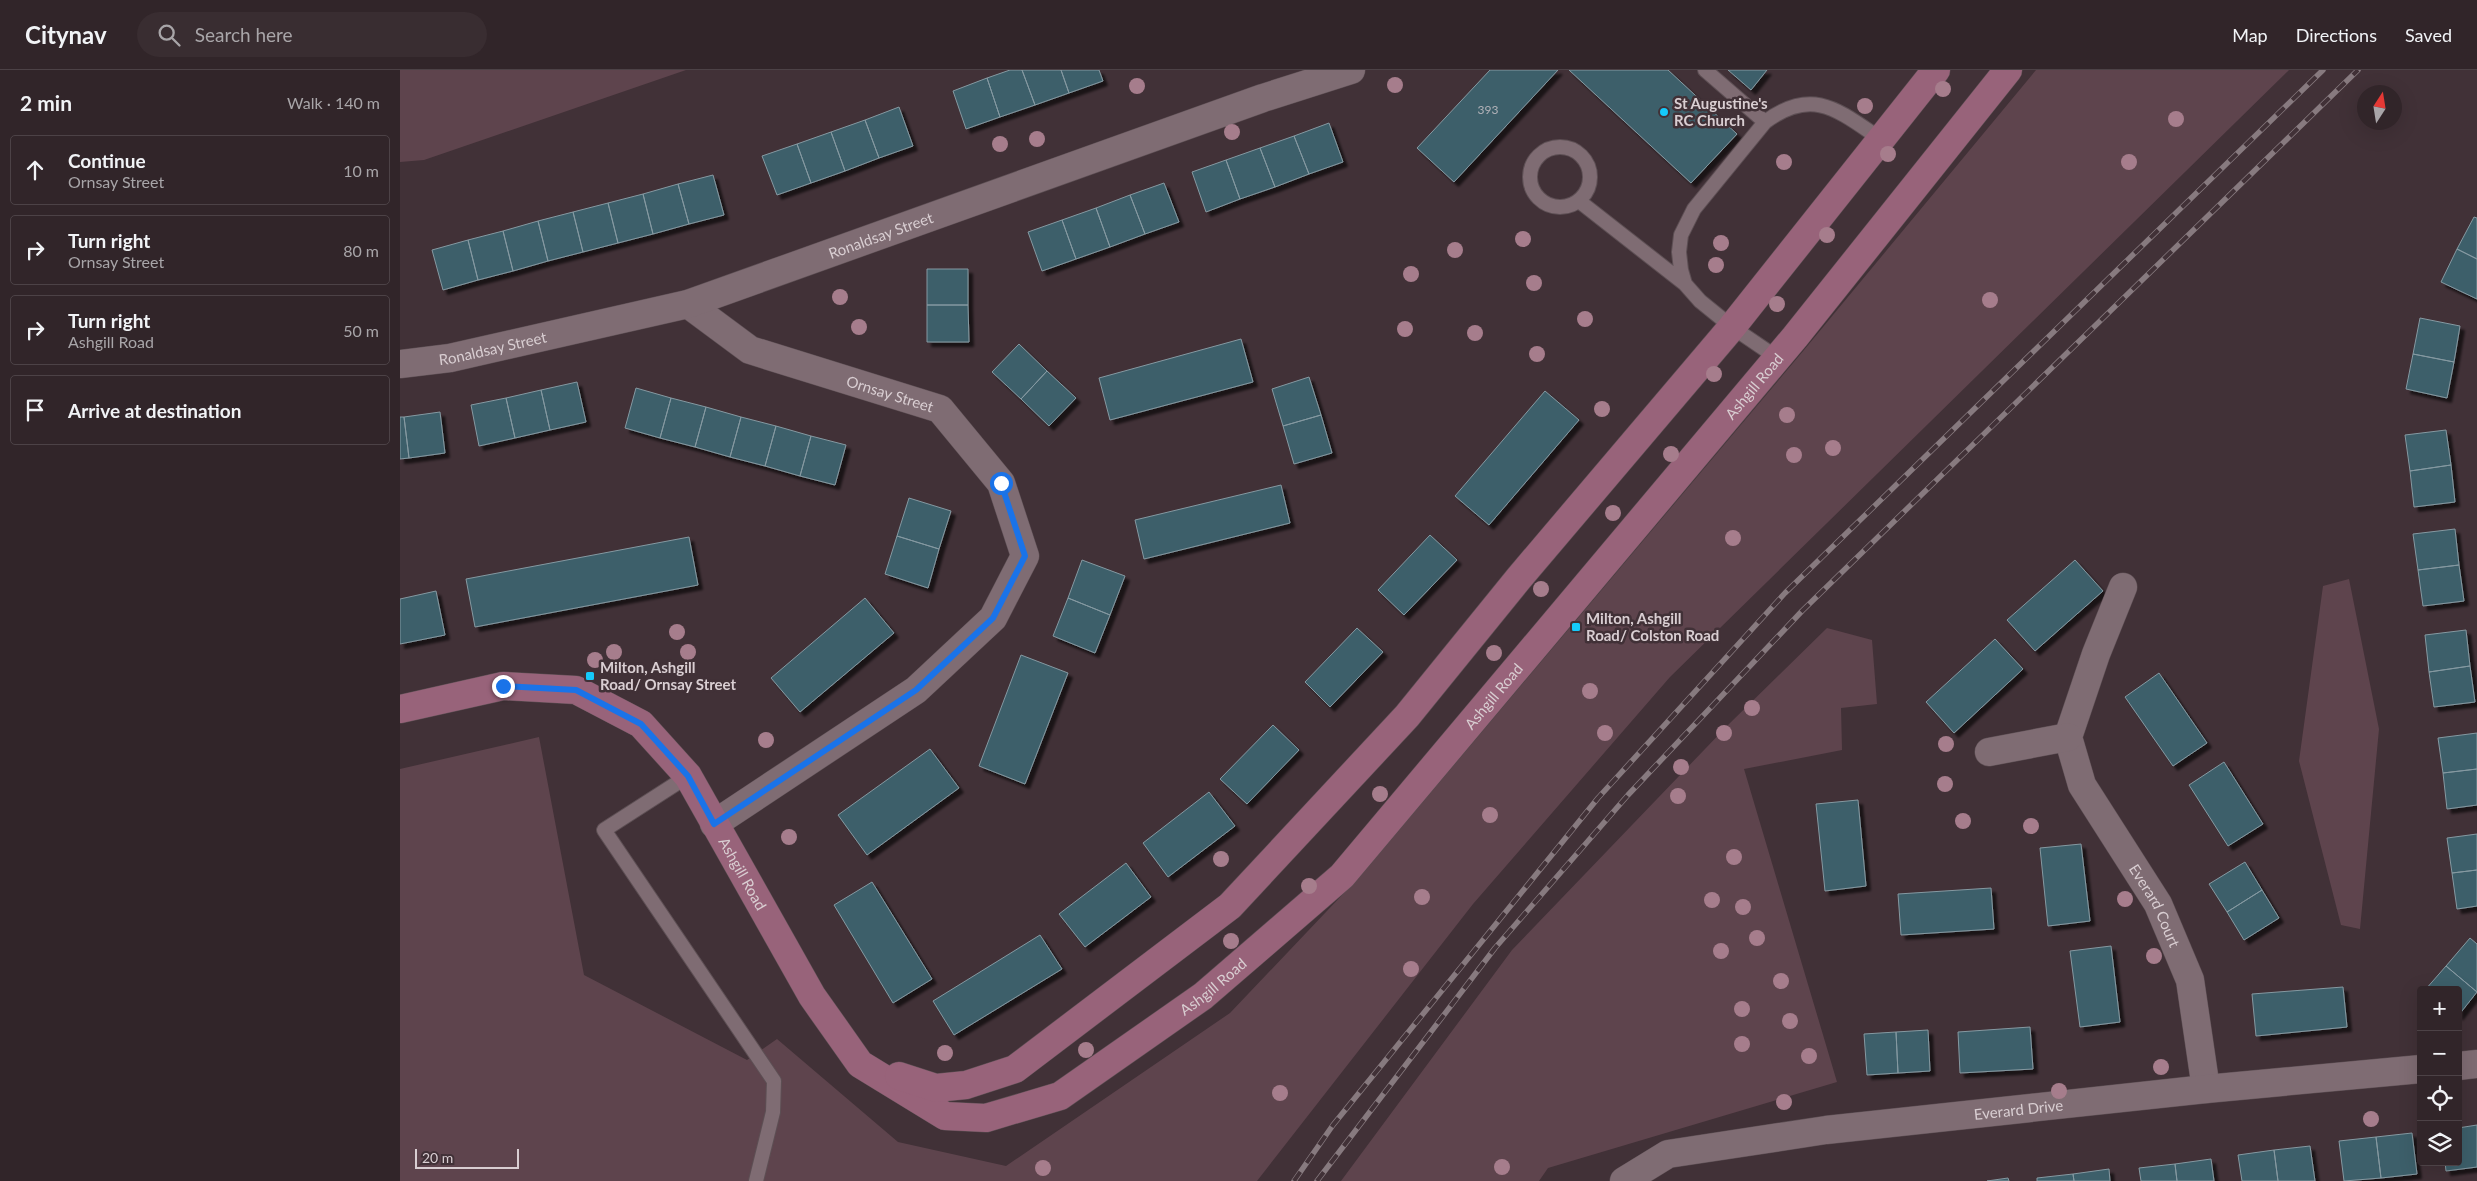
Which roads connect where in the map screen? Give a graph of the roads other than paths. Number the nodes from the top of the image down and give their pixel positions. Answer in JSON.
{"nodes":[{"id":1,"x":1351,"y":70,"type":"edge"},
{"id":2,"x":1705,"y":70,"type":"edge"},
{"id":3,"x":1936,"y":70,"type":"edge"},
{"id":4,"x":2008,"y":70,"type":"edge"},
{"id":5,"x":1765,"y":122,"type":"junction"},
{"id":6,"x":1882,"y":140,"type":"junction"},
{"id":7,"x":1579,"y":201,"type":"junction"},
{"id":8,"x":1685,"y":284,"type":"junction"},
{"id":9,"x":688,"y":304,"type":"junction"},
{"id":10,"x":1732,"y":327,"type":"junction"},
{"id":11,"x":1776,"y":358,"type":"junction"},
{"id":12,"x":400,"y":364,"type":"edge"},
{"id":13,"x":2123,"y":587,"type":"dead end"},
{"id":14,"x":400,"y":709,"type":"edge"},
{"id":15,"x":2068,"y":737,"type":"junction"},
{"id":16,"x":1989,"y":752,"type":"dead end"},
{"id":17,"x":688,"y":776,"type":"junction"},
{"id":18,"x":714,"y":824,"type":"junction"},
{"id":19,"x":860,"y":1064,"type":"junction"},
{"id":20,"x":2477,"y":1064,"type":"edge"},
{"id":21,"x":2462,"y":1066,"type":"edge"},
{"id":22,"x":2417,"y":1069,"type":"edge"},
{"id":23,"x":2206,"y":1089,"type":"junction"},
{"id":24,"x":756,"y":1181,"type":"edge"},
{"id":25,"x":1624,"y":1181,"type":"edge"}],
"edges":[{"from":1,"to":9,"type":"street","name":"Ronaldsay Street"},
{"from":2,"to":5,"type":"lane"},
{"from":3,"to":6,"type":"street"},
{"from":4,"to":11,"type":"street","name":"Ashgill Road"},
{"from":5,"to":6,"type":"lane"},
{"from":5,"to":8,"type":"lane"},
{"from":6,"to":10,"type":"street"},
{"from":7,"to":7,"type":"lane"},
{"from":7,"to":8,"type":"lane"},
{"from":8,"to":10,"type":"lane"},
{"from":9,"to":12,"type":"street","name":"Ronaldsay Street"},
{"from":9,"to":18,"type":"street","name":"Ornsay Street"},
{"from":10,"to":11,"type":"lane"},
{"from":10,"to":19,"type":"street"},
{"from":11,"to":19,"type":"street","name":"Ashgill Road"},
{"from":13,"to":15,"type":"street"},
{"from":14,"to":17,"type":"street","name":"Ashgill Road"},
{"from":15,"to":16,"type":"street"},
{"from":15,"to":23,"type":"street","name":"Everard Court"},
{"from":17,"to":18,"type":"street","name":"Ashgill Road"},
{"from":17,"to":24,"type":"lane"},
{"from":18,"to":19,"type":"street","name":"Ashgill Road"},
{"from":20,"to":21,"type":"street"},
{"from":22,"to":23,"type":"street","name":"Everard Drive"},
{"from":23,"to":25,"type":"street","name":"Everard Drive"}]}
